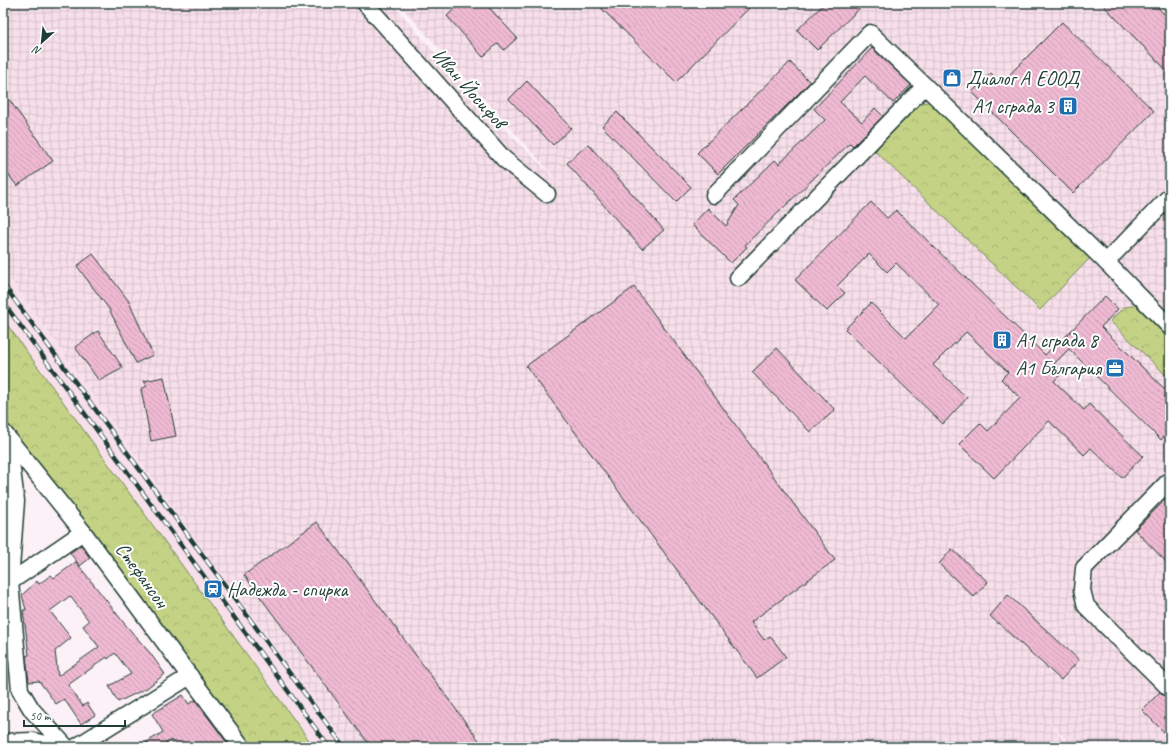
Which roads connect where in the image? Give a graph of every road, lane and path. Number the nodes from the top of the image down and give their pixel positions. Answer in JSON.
{"nodes":[{"id":1,"x":365,"y":3,"type":"edge"},
{"id":2,"x":925,"y":86,"type":"junction"},
{"id":3,"x":547,"y":194,"type":"dead end"},
{"id":4,"x":714,"y":195,"type":"dead end"},
{"id":5,"x":1170,"y":196,"type":"edge"},
{"id":6,"x":1106,"y":262,"type":"junction"},
{"id":7,"x":738,"y":278,"type":"dead end"},
{"id":8,"x":1170,"y":327,"type":"edge"},
{"id":9,"x":6,"y":435,"type":"edge"},
{"id":10,"x":1170,"y":480,"type":"edge"},
{"id":11,"x":84,"y":532,"type":"junction"},
{"id":12,"x":6,"y":581,"type":"edge"},
{"id":13,"x":190,"y":676,"type":"junction"},
{"id":14,"x":1170,"y":689,"type":"edge"},
{"id":15,"x":3,"y":742,"type":"edge"},
{"id":16,"x":56,"y":747,"type":"edge"},
{"id":17,"x":66,"y":747,"type":"edge"},
{"id":18,"x":76,"y":747,"type":"edge"},
{"id":19,"x":242,"y":747,"type":"edge"}],
"edges":[{"from":1,"to":3,"type":"street","name":"Иван Йосифов"},
{"from":2,"to":4,"type":"street"},
{"from":2,"to":6,"type":"street"},
{"from":2,"to":7,"type":"street"},
{"from":5,"to":6,"type":"street"},
{"from":6,"to":8,"type":"street"},
{"from":9,"to":11,"type":"street","name":"Стефансон"},
{"from":9,"to":12,"type":"street"},
{"from":10,"to":14,"type":"street"},
{"from":11,"to":12,"type":"street"},
{"from":11,"to":13,"type":"street","name":"Стефансон"},
{"from":12,"to":17,"type":"street"},
{"from":13,"to":18,"type":"street"},
{"from":13,"to":19,"type":"street","name":"Стефансон"},
{"from":15,"to":16,"type":"street"}]}
